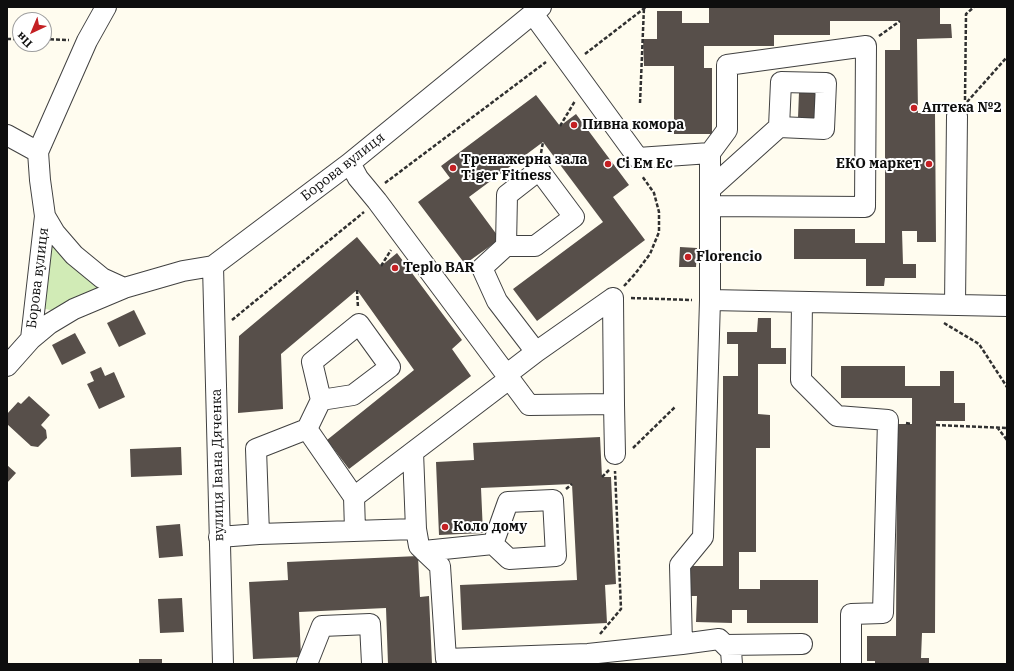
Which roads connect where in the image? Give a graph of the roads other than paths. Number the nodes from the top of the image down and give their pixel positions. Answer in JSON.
{"nodes":[{"id":1,"x":106,"y":7,"type":"edge"},
{"id":2,"x":537,"y":11,"type":"edge"},
{"id":3,"x":957,"y":116,"type":"dead end"},
{"id":4,"x":779,"y":127,"type":"dead end"},
{"id":5,"x":7,"y":135,"type":"edge"},
{"id":6,"x":38,"y":152,"type":"junction"},
{"id":7,"x":710,"y":153,"type":"junction"},
{"id":8,"x":350,"y":163,"type":"junction"},
{"id":9,"x":710,"y":198,"type":"junction"},
{"id":10,"x":45,"y":216,"type":"junction"},
{"id":11,"x":506,"y":246,"type":"dead end"},
{"id":12,"x":213,"y":266,"type":"junction"},
{"id":13,"x":124,"y":288,"type":"junction"},
{"id":14,"x":710,"y":300,"type":"junction"},
{"id":15,"x":802,"y":302,"type":"junction"},
{"id":16,"x":955,"y":305,"type":"junction"},
{"id":17,"x":1007,"y":306,"type":"edge"},
{"id":18,"x":31,"y":339,"type":"junction"},
{"id":19,"x":536,"y":352,"type":"junction"},
{"id":20,"x":7,"y":366,"type":"edge"},
{"id":21,"x":507,"y":377,"type":"junction"},
{"id":22,"x":321,"y":400,"type":"dead end"},
{"id":23,"x":614,"y":404,"type":"junction"},
{"id":24,"x":307,"y":428,"type":"junction"},
{"id":25,"x":413,"y":452,"type":"junction"},
{"id":26,"x":623,"y":452,"type":"road end"},
{"id":27,"x":354,"y":497,"type":"junction"},
{"id":28,"x":416,"y":528,"type":"junction"},
{"id":29,"x":355,"y":530,"type":"junction"},
{"id":30,"x":258,"y":534,"type":"junction"},
{"id":31,"x":219,"y":537,"type":"junction"},
{"id":32,"x":493,"y":544,"type":"dead end"},
{"id":33,"x":424,"y":551,"type":"junction"},
{"id":34,"x":682,"y":644,"type":"junction"},
{"id":35,"x":802,"y":644,"type":"dead end"},
{"id":36,"x":725,"y":645,"type":"junction"},
{"id":37,"x":223,"y":664,"type":"edge"},
{"id":38,"x":307,"y":664,"type":"edge"},
{"id":39,"x":372,"y":664,"type":"edge"},
{"id":40,"x":732,"y":664,"type":"edge"},
{"id":41,"x":850,"y":664,"type":"edge"}],
"edges":[{"from":1,"to":6,"type":"street"},
{"from":2,"to":7,"type":"street"},
{"from":2,"to":8,"type":"street","name":"Борова вулиця"},
{"from":3,"to":16,"type":"street"},
{"from":4,"to":9,"type":"street"},
{"from":5,"to":6,"type":"street"},
{"from":6,"to":10,"type":"street","name":"Борова вулиця"},
{"from":7,"to":9,"type":"street"},
{"from":7,"to":9,"type":"street"},
{"from":8,"to":12,"type":"street","name":"Борова вулиця"},
{"from":8,"to":21,"type":"street"},
{"from":9,"to":14,"type":"street"},
{"from":10,"to":13,"type":"street","name":"Борова вулиця"},
{"from":10,"to":18,"type":"street","name":"Борова вулиця"},
{"from":11,"to":19,"type":"street"},
{"from":12,"to":13,"type":"street","name":"Борова вулиця"},
{"from":12,"to":31,"type":"street","name":"вулиця Івана Дяченка"},
{"from":13,"to":18,"type":"street","name":"Борова вулиця"},
{"from":14,"to":15,"type":"street"},
{"from":14,"to":34,"type":"street"},
{"from":15,"to":16,"type":"street"},
{"from":15,"to":41,"type":"street"},
{"from":16,"to":17,"type":"street"},
{"from":18,"to":20,"type":"street","name":"Борова вулиця"},
{"from":19,"to":21,"type":"street"},
{"from":19,"to":23,"type":"street"},
{"from":21,"to":23,"type":"street"},
{"from":21,"to":25,"type":"street"},
{"from":22,"to":24,"type":"street"},
{"from":23,"to":26,"type":"street"},
{"from":24,"to":27,"type":"street"},
{"from":24,"to":30,"type":"street"},
{"from":25,"to":27,"type":"street"},
{"from":25,"to":28,"type":"street"},
{"from":27,"to":29,"type":"street"},
{"from":28,"to":29,"type":"street"},
{"from":28,"to":33,"type":"street"},
{"from":29,"to":30,"type":"street"},
{"from":30,"to":31,"type":"street"},
{"from":31,"to":37,"type":"street","name":"вулиця Івана Дяченка"},
{"from":32,"to":33,"type":"street"},
{"from":33,"to":34,"type":"street"},
{"from":34,"to":36,"type":"street"},
{"from":35,"to":36,"type":"street"},
{"from":36,"to":40,"type":"street"},
{"from":38,"to":39,"type":"street"}]}
